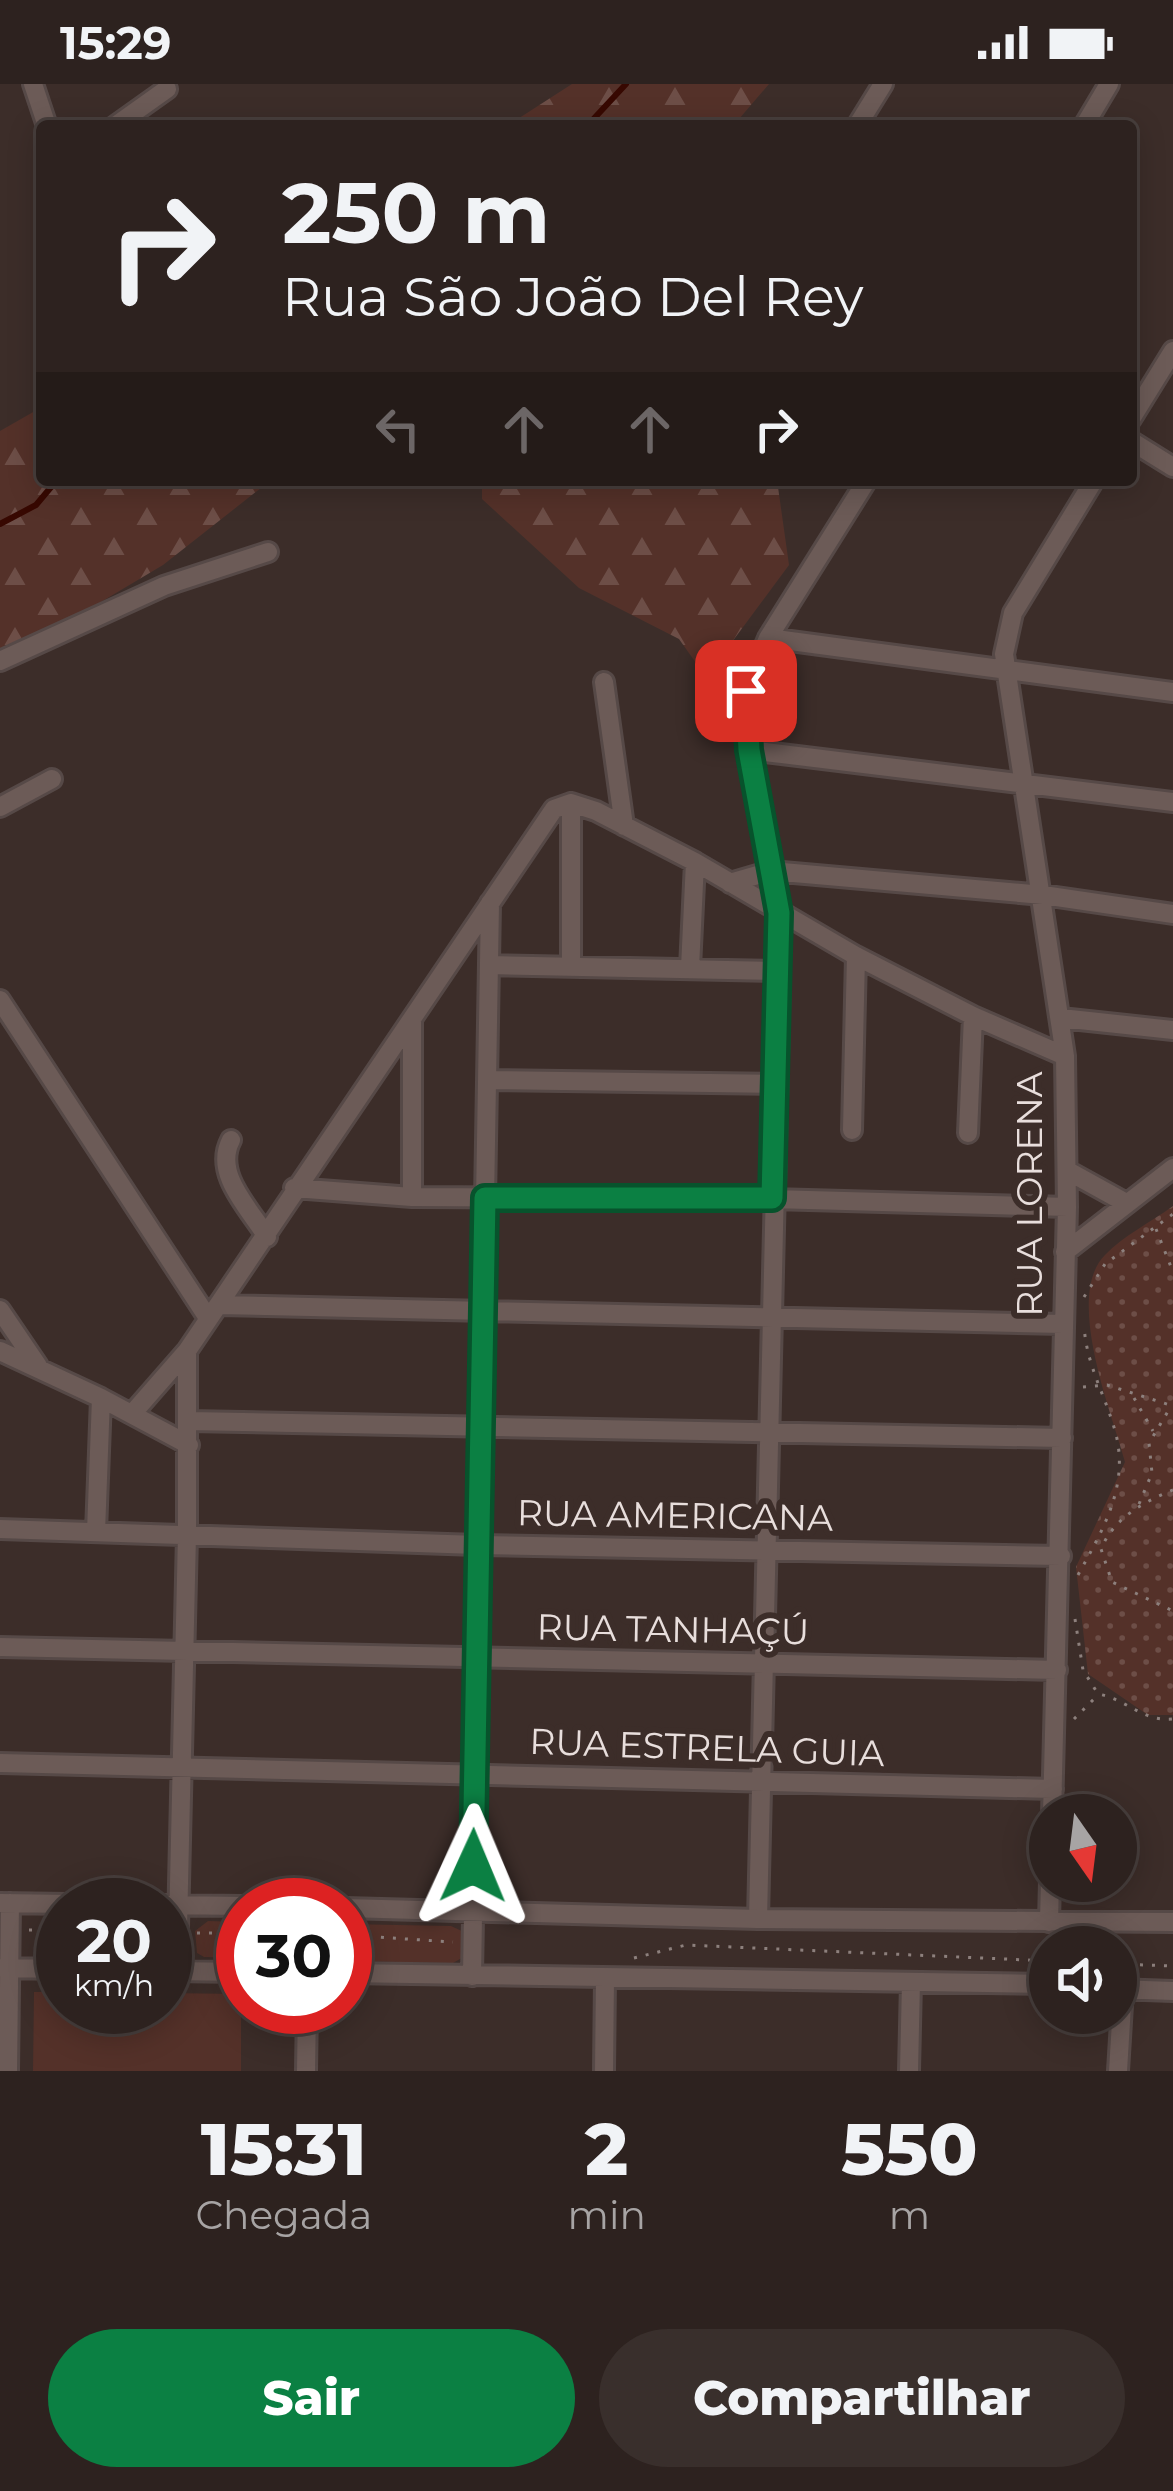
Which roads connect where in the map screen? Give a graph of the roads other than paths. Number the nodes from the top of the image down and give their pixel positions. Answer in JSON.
{"nodes":[{"id":1,"x":33,"y":84,"type":"edge"},
{"id":2,"x":883,"y":84,"type":"edge"},
{"id":3,"x":1109,"y":84,"type":"edge"},
{"id":4,"x":167,"y":89,"type":"dead end"},
{"id":5,"x":44,"y":120,"type":"edge"},
{"id":6,"x":124,"y":120,"type":"edge"},
{"id":7,"x":861,"y":120,"type":"edge"},
{"id":8,"x":1088,"y":120,"type":"edge"},
{"id":9,"x":1173,"y":351,"type":"edge"},
{"id":10,"x":1137,"y":409,"type":"edge"},
{"id":11,"x":1137,"y":445,"type":"edge"},
{"id":12,"x":1173,"y":467,"type":"edge"},
{"id":13,"x":862,"y":486,"type":"edge"},
{"id":14,"x":1090,"y":486,"type":"edge"},
{"id":15,"x":268,"y":552,"type":"dead end"},
{"id":16,"x":767,"y":638,"type":"junction"},
{"id":17,"x":0,"y":661,"type":"edge"},
{"id":18,"x":1004,"y":670,"type":"junction"},
{"id":19,"x":604,"y":682,"type":"dead end"},
{"id":20,"x":1173,"y":692,"type":"edge"},
{"id":21,"x":749,"y":750,"type":"junction"},
{"id":22,"x":52,"y":779,"type":"dead end"},
{"id":23,"x":1025,"y":784,"type":"junction"},
{"id":24,"x":1173,"y":802,"type":"edge"},
{"id":25,"x":571,"y":803,"type":"junction"},
{"id":26,"x":0,"y":807,"type":"edge"},
{"id":27,"x":624,"y":826,"type":"junction"},
{"id":28,"x":695,"y":862,"type":"junction"},
{"id":29,"x":771,"y":871,"type":"junction"},
{"id":30,"x":730,"y":883,"type":"junction"},
{"id":31,"x":1042,"y":896,"type":"junction"},
{"id":32,"x":490,"y":903,"type":"junction"},
{"id":33,"x":779,"y":913,"type":"junction"},
{"id":34,"x":1173,"y":914,"type":"edge"},
{"id":35,"x":856,"y":956,"type":"junction"},
{"id":36,"x":489,"y":965,"type":"junction"},
{"id":37,"x":571,"y":966,"type":"junction"},
{"id":38,"x":690,"y":968,"type":"junction"},
{"id":39,"x":781,"y":971,"type":"junction"},
{"id":40,"x":0,"y":1000,"type":"edge"},
{"id":41,"x":973,"y":1016,"type":"junction"},
{"id":42,"x":1060,"y":1018,"type":"junction"},
{"id":43,"x":412,"y":1019,"type":"junction"},
{"id":44,"x":1173,"y":1030,"type":"edge"},
{"id":45,"x":1065,"y":1056,"type":"junction"},
{"id":46,"x":488,"y":1080,"type":"junction"},
{"id":47,"x":776,"y":1084,"type":"junction"},
{"id":48,"x":852,"y":1130,"type":"dead end"},
{"id":49,"x":968,"y":1133,"type":"dead end"},
{"id":50,"x":231,"y":1140,"type":"dead end"},
{"id":51,"x":1173,"y":1168,"type":"edge"},
{"id":52,"x":1068,"y":1171,"type":"junction"},
{"id":53,"x":294,"y":1188,"type":"junction"},
{"id":54,"x":412,"y":1197,"type":"junction"},
{"id":55,"x":485,"y":1198,"type":"junction"},
{"id":56,"x":772,"y":1198,"type":"junction"},
{"id":57,"x":1126,"y":1203,"type":"junction"},
{"id":58,"x":1067,"y":1207,"type":"junction"},
{"id":59,"x":267,"y":1237,"type":"junction"},
{"id":60,"x":1065,"y":1252,"type":"junction"},
{"id":61,"x":0,"y":1310,"type":"edge"},
{"id":62,"x":482,"y":1311,"type":"junction"},
{"id":63,"x":214,"y":1312,"type":"junction"},
{"id":64,"x":769,"y":1317,"type":"junction"},
{"id":65,"x":1063,"y":1324,"type":"junction"},
{"id":66,"x":0,"y":1351,"type":"edge"},
{"id":67,"x":187,"y":1351,"type":"junction"},
{"id":68,"x":38,"y":1367,"type":"junction"},
{"id":69,"x":101,"y":1398,"type":"junction"},
{"id":70,"x":132,"y":1414,"type":"junction"},
{"id":71,"x":189,"y":1420,"type":"junction"},
{"id":72,"x":479,"y":1426,"type":"junction"},
{"id":73,"x":769,"y":1432,"type":"junction"},
{"id":74,"x":1062,"y":1438,"type":"junction"},
{"id":75,"x":188,"y":1445,"type":"junction"},
{"id":76,"x":0,"y":1529,"type":"edge"},
{"id":77,"x":95,"y":1532,"type":"junction"},
{"id":78,"x":187,"y":1534,"type":"junction"},
{"id":79,"x":477,"y":1545,"type":"junction"},
{"id":80,"x":767,"y":1549,"type":"junction"},
{"id":81,"x":1061,"y":1556,"type":"junction"},
{"id":82,"x":0,"y":1647,"type":"edge"},
{"id":83,"x":184,"y":1652,"type":"junction"},
{"id":84,"x":475,"y":1659,"type":"junction"},
{"id":85,"x":765,"y":1663,"type":"junction"},
{"id":86,"x":1057,"y":1670,"type":"junction"},
{"id":87,"x":0,"y":1763,"type":"edge"},
{"id":88,"x":181,"y":1767,"type":"junction"},
{"id":89,"x":475,"y":1774,"type":"junction"},
{"id":90,"x":762,"y":1782,"type":"junction"},
{"id":91,"x":1052,"y":1789,"type":"junction"},
{"id":92,"x":1052,"y":1794,"type":"edge"},
{"id":93,"x":173,"y":1878,"type":"edge"},
{"id":94,"x":1049,"y":1902,"type":"edge"},
{"id":95,"x":5,"y":1903,"type":"edge"},
{"id":96,"x":36,"y":1903,"type":"edge"},
{"id":97,"x":372,"y":1909,"type":"edge"},
{"id":98,"x":472,"y":1913,"type":"junction"},
{"id":99,"x":758,"y":1919,"type":"junction"},
{"id":100,"x":1049,"y":1922,"type":"junction"},
{"id":101,"x":1173,"y":1922,"type":"edge"},
{"id":102,"x":5,"y":1968,"type":"edge"},
{"id":103,"x":36,"y":1969,"type":"edge"},
{"id":104,"x":372,"y":1974,"type":"edge"},
{"id":105,"x":472,"y":1976,"type":"junction"},
{"id":106,"x":605,"y":1979,"type":"junction"},
{"id":107,"x":911,"y":1982,"type":"junction"},
{"id":108,"x":1029,"y":1984,"type":"edge"},
{"id":109,"x":1137,"y":1989,"type":"edge"},
{"id":110,"x":1173,"y":1990,"type":"edge"},
{"id":111,"x":307,"y":2034,"type":"edge"},
{"id":112,"x":1118,"y":2034,"type":"edge"},
{"id":113,"x":8,"y":2071,"type":"edge"},
{"id":114,"x":306,"y":2071,"type":"edge"},
{"id":115,"x":604,"y":2071,"type":"edge"},
{"id":116,"x":909,"y":2071,"type":"edge"},
{"id":117,"x":1118,"y":2071,"type":"edge"}],
"edges":[{"from":1,"to":5,"type":"street"},
{"from":2,"to":7,"type":"street"},
{"from":3,"to":8,"type":"street"},
{"from":4,"to":6,"type":"street"},
{"from":9,"to":10,"type":"street"},
{"from":11,"to":12,"type":"street"},
{"from":13,"to":16,"type":"street"},
{"from":14,"to":18,"type":"street"},
{"from":15,"to":17,"type":"street"},
{"from":16,"to":18,"type":"street"},
{"from":16,"to":21,"type":"street"},
{"from":18,"to":20,"type":"street"},
{"from":18,"to":23,"type":"street"},
{"from":19,"to":27,"type":"street"},
{"from":21,"to":23,"type":"street"},
{"from":21,"to":29,"type":"street"},
{"from":22,"to":26,"type":"street"},
{"from":23,"to":24,"type":"street"},
{"from":23,"to":31,"type":"street"},
{"from":25,"to":27,"type":"street","name":"RUA LORENA"},
{"from":25,"to":32,"type":"street"},
{"from":25,"to":37,"type":"street"},
{"from":27,"to":28,"type":"street","name":"RUA LORENA"},
{"from":28,"to":30,"type":"street","name":"RUA LORENA"},
{"from":28,"to":38,"type":"street"},
{"from":29,"to":30,"type":"street"},
{"from":29,"to":31,"type":"street"},
{"from":29,"to":33,"type":"street"},
{"from":30,"to":33,"type":"street","name":"RUA LORENA"},
{"from":31,"to":34,"type":"street"},
{"from":31,"to":42,"type":"street"},
{"from":32,"to":36,"type":"street"},
{"from":32,"to":43,"type":"street"},
{"from":33,"to":35,"type":"street","name":"RUA LORENA"},
{"from":33,"to":39,"type":"street"},
{"from":35,"to":41,"type":"street","name":"RUA LORENA"},
{"from":35,"to":48,"type":"street"},
{"from":36,"to":37,"type":"street"},
{"from":36,"to":46,"type":"street"},
{"from":37,"to":38,"type":"street"},
{"from":38,"to":39,"type":"street"},
{"from":39,"to":47,"type":"street"},
{"from":40,"to":63,"type":"street"},
{"from":41,"to":45,"type":"street","name":"RUA LORENA"},
{"from":41,"to":49,"type":"street"},
{"from":42,"to":44,"type":"street"},
{"from":42,"to":45,"type":"street"},
{"from":43,"to":53,"type":"street"},
{"from":43,"to":54,"type":"street"},
{"from":45,"to":52,"type":"street","name":"RUA LORENA"},
{"from":46,"to":47,"type":"street"},
{"from":46,"to":55,"type":"street"},
{"from":47,"to":56,"type":"street"},
{"from":50,"to":59,"type":"street"},
{"from":51,"to":57,"type":"street"},
{"from":52,"to":57,"type":"street"},
{"from":52,"to":58,"type":"street","name":"RUA LORENA"},
{"from":53,"to":54,"type":"street"},
{"from":53,"to":59,"type":"street"},
{"from":54,"to":55,"type":"street"},
{"from":55,"to":56,"type":"street"},
{"from":55,"to":62,"type":"street"},
{"from":56,"to":58,"type":"street"},
{"from":56,"to":64,"type":"street"},
{"from":57,"to":60,"type":"street"},
{"from":58,"to":60,"type":"street","name":"RUA LORENA"},
{"from":59,"to":63,"type":"street"},
{"from":60,"to":65,"type":"street","name":"RUA LORENA"},
{"from":61,"to":68,"type":"street"},
{"from":62,"to":63,"type":"street"},
{"from":62,"to":64,"type":"street"},
{"from":62,"to":72,"type":"street"},
{"from":63,"to":67,"type":"street"},
{"from":64,"to":65,"type":"street"},
{"from":64,"to":73,"type":"street"},
{"from":65,"to":74,"type":"street","name":"RUA LORENA"},
{"from":66,"to":68,"type":"street"},
{"from":67,"to":70,"type":"street"},
{"from":67,"to":71,"type":"street"},
{"from":68,"to":69,"type":"street"},
{"from":69,"to":70,"type":"street"},
{"from":69,"to":77,"type":"street"},
{"from":70,"to":75,"type":"street"},
{"from":71,"to":72,"type":"street"},
{"from":71,"to":75,"type":"street"},
{"from":72,"to":73,"type":"street"},
{"from":72,"to":79,"type":"street"},
{"from":73,"to":74,"type":"street"},
{"from":73,"to":80,"type":"street"},
{"from":74,"to":81,"type":"street","name":"RUA LORENA"},
{"from":75,"to":78,"type":"street"},
{"from":76,"to":77,"type":"street","name":"RUA AMERICANA"},
{"from":77,"to":78,"type":"street","name":"RUA AMERICANA"},
{"from":78,"to":79,"type":"street","name":"RUA AMERICANA"},
{"from":78,"to":83,"type":"street"},
{"from":79,"to":80,"type":"street","name":"RUA AMERICANA"},
{"from":79,"to":84,"type":"street"},
{"from":80,"to":81,"type":"street","name":"RUA AMERICANA"},
{"from":80,"to":85,"type":"street"},
{"from":81,"to":86,"type":"street","name":"RUA LORENA"},
{"from":82,"to":83,"type":"street","name":"RUA TANHAÇÚ"},
{"from":83,"to":84,"type":"street","name":"RUA TANHAÇÚ"},
{"from":83,"to":88,"type":"street"},
{"from":84,"to":85,"type":"street","name":"RUA TANHAÇÚ"},
{"from":84,"to":89,"type":"street"},
{"from":85,"to":86,"type":"street","name":"RUA TANHAÇÚ"},
{"from":85,"to":90,"type":"street"},
{"from":86,"to":91,"type":"street","name":"RUA LORENA"},
{"from":87,"to":88,"type":"street","name":"RUA ESTRELA GUIA"},
{"from":88,"to":89,"type":"street","name":"RUA ESTRELA GUIA"},
{"from":88,"to":93,"type":"street"},
{"from":89,"to":90,"type":"street","name":"RUA ESTRELA GUIA"},
{"from":89,"to":98,"type":"street"},
{"from":90,"to":91,"type":"street","name":"RUA ESTRELA GUIA"},
{"from":90,"to":99,"type":"street"},
{"from":91,"to":92,"type":"street","name":"RUA LORENA"},
{"from":94,"to":100,"type":"street"},
{"from":95,"to":96,"type":"street"},
{"from":95,"to":102,"type":"street"},
{"from":97,"to":98,"type":"street"},
{"from":98,"to":99,"type":"street"},
{"from":98,"to":105,"type":"street"},
{"from":99,"to":100,"type":"street"},
{"from":100,"to":101,"type":"street"},
{"from":102,"to":103,"type":"street"},
{"from":102,"to":113,"type":"street"},
{"from":104,"to":105,"type":"street"},
{"from":105,"to":106,"type":"street"},
{"from":106,"to":107,"type":"street"},
{"from":106,"to":115,"type":"street"},
{"from":107,"to":108,"type":"street"},
{"from":107,"to":116,"type":"street"},
{"from":109,"to":110,"type":"street"},
{"from":111,"to":114,"type":"street"},
{"from":112,"to":117,"type":"street"}]}
